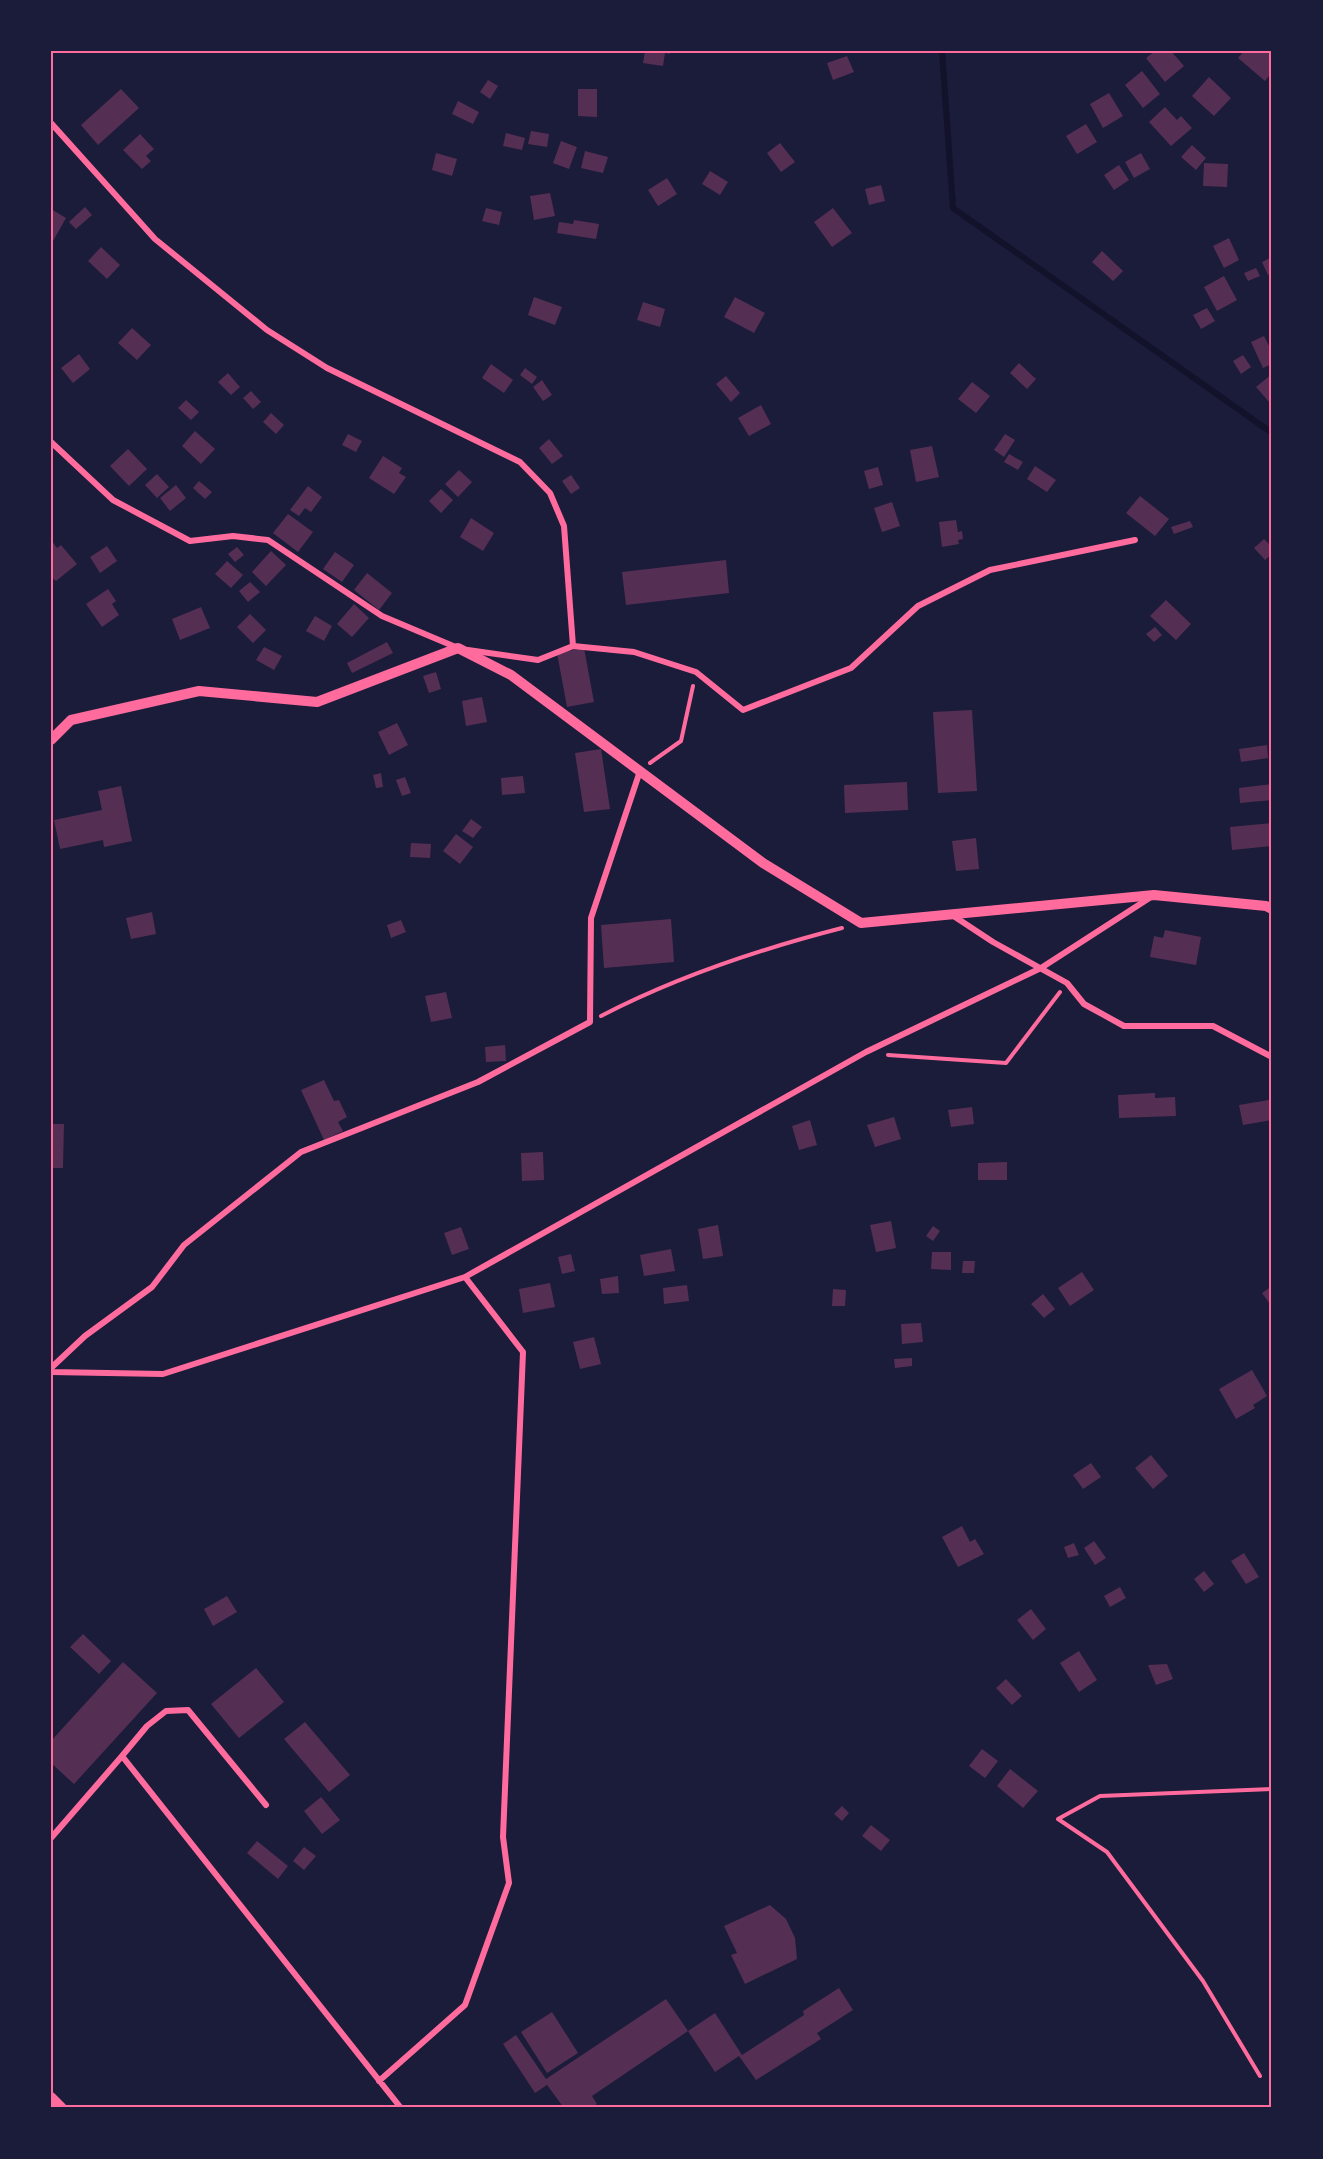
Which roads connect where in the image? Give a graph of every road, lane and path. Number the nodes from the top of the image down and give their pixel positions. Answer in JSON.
{"nodes":[{"id":1,"x":51,"y":123,"type":"edge"},
{"id":2,"x":51,"y":442,"type":"edge"},
{"id":3,"x":1135,"y":540,"type":"dead end"},
{"id":4,"x":573,"y":646,"type":"junction"},
{"id":5,"x":458,"y":648,"type":"junction"},
{"id":6,"x":696,"y":672,"type":"junction"},
{"id":7,"x":51,"y":740,"type":"edge"},
{"id":8,"x":640,"y":770,"type":"junction"},
{"id":9,"x":1154,"y":895,"type":"junction"},
{"id":10,"x":1272,"y":909,"type":"edge"},
{"id":11,"x":950,"y":914,"type":"junction"},
{"id":12,"x":861,"y":923,"type":"junction"},
{"id":13,"x":1041,"y":968,"type":"junction"},
{"id":14,"x":1067,"y":982,"type":"junction"},
{"id":15,"x":590,"y":1022,"type":"junction"},
{"id":16,"x":866,"y":1052,"type":"junction"},
{"id":17,"x":1272,"y":1057,"type":"edge"},
{"id":18,"x":465,"y":1277,"type":"junction"},
{"id":19,"x":51,"y":1368,"type":"edge"},
{"id":20,"x":51,"y":1372,"type":"edge"},
{"id":21,"x":122,"y":1756,"type":"junction"},
{"id":22,"x":1272,"y":1789,"type":"edge"},
{"id":23,"x":266,"y":1805,"type":"dead end"},
{"id":24,"x":51,"y":1838,"type":"edge"},
{"id":25,"x":1272,"y":2078,"type":"edge"},
{"id":26,"x":379,"y":2081,"type":"junction"},
{"id":27,"x":1271,"y":2093,"type":"edge"},
{"id":28,"x":51,"y":2097,"type":"edge"},
{"id":29,"x":62,"y":2108,"type":"edge"},
{"id":30,"x":401,"y":2108,"type":"edge"}],
"edges":[{"from":1,"to":4,"type":"street"},
{"from":2,"to":5,"type":"street"},
{"from":3,"to":6,"type":"street"},
{"from":4,"to":5,"type":"street"},
{"from":4,"to":6,"type":"street"},
{"from":5,"to":7,"type":"street"},
{"from":5,"to":8,"type":"street"},
{"from":6,"to":8,"type":"path"},
{"from":8,"to":12,"type":"street"},
{"from":8,"to":15,"type":"street"},
{"from":9,"to":10,"type":"street"},
{"from":9,"to":11,"type":"street"},
{"from":9,"to":13,"type":"street"},
{"from":11,"to":12,"type":"street"},
{"from":11,"to":13,"type":"street"},
{"from":12,"to":15,"type":"path"},
{"from":13,"to":14,"type":"street"},
{"from":13,"to":16,"type":"street"},
{"from":14,"to":16,"type":"path"},
{"from":14,"to":17,"type":"street"},
{"from":15,"to":19,"type":"street"},
{"from":16,"to":18,"type":"street"},
{"from":18,"to":20,"type":"street"},
{"from":18,"to":26,"type":"street"},
{"from":21,"to":23,"type":"street"},
{"from":21,"to":24,"type":"street"},
{"from":21,"to":26,"type":"street"},
{"from":22,"to":27,"type":"path"},
{"from":25,"to":27,"type":"street"},
{"from":26,"to":30,"type":"street"},
{"from":28,"to":29,"type":"street"}]}
